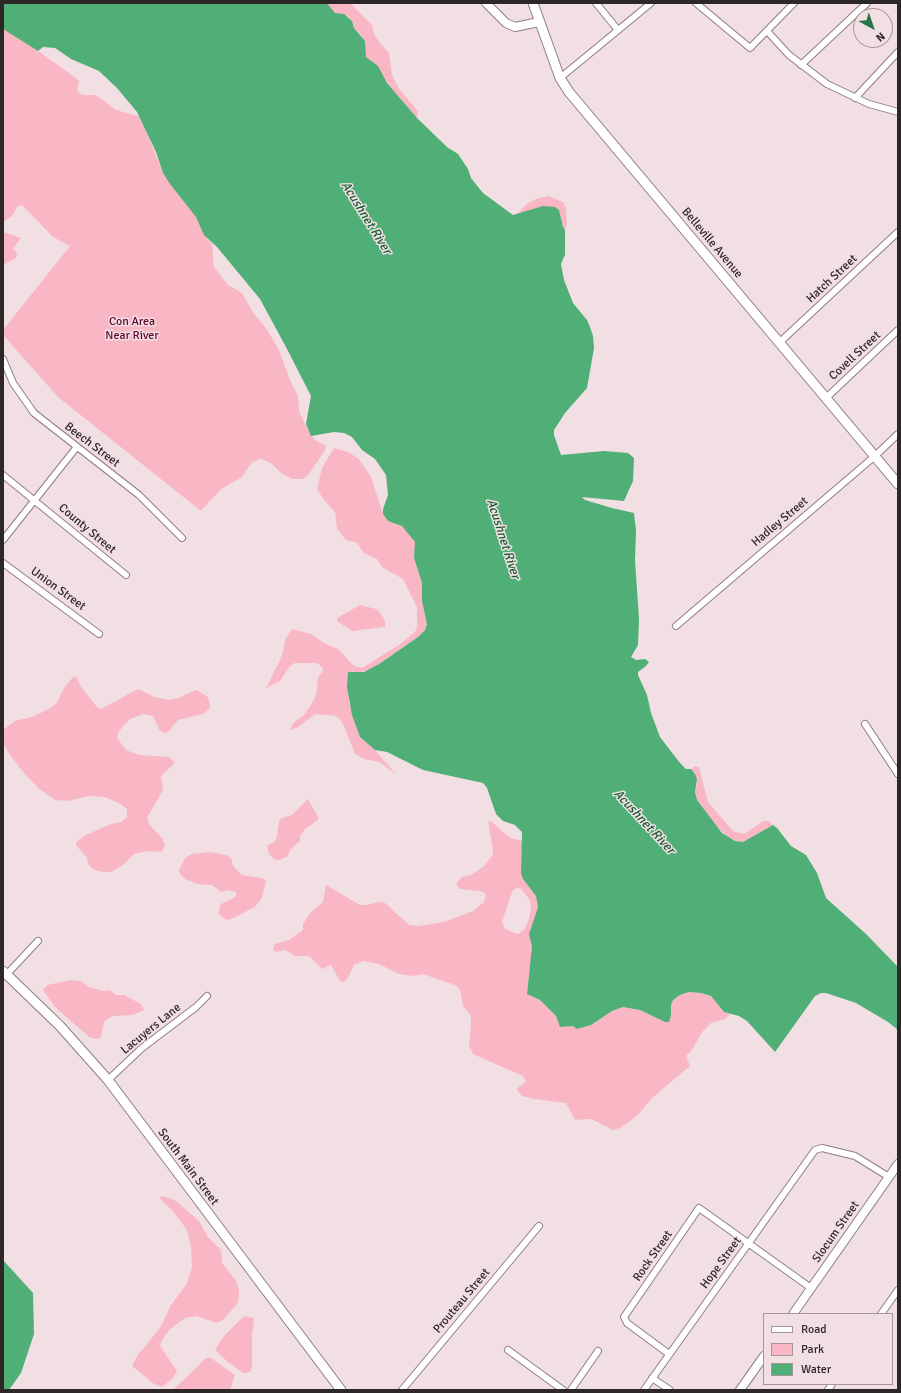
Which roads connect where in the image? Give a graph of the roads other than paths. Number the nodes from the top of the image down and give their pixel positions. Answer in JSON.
{"nodes":[{"id":1,"x":486,"y":3,"type":"edge"},
{"id":2,"x":533,"y":3,"type":"edge"},
{"id":3,"x":596,"y":3,"type":"edge"},
{"id":4,"x":651,"y":3,"type":"edge"},
{"id":5,"x":696,"y":3,"type":"edge"},
{"id":6,"x":794,"y":3,"type":"edge"},
{"id":7,"x":868,"y":3,"type":"edge"},
{"id":8,"x":539,"y":22,"type":"junction"},
{"id":9,"x":618,"y":30,"type":"junction"},
{"id":10,"x":767,"y":31,"type":"junction"},
{"id":11,"x":898,"y":52,"type":"edge"},
{"id":12,"x":801,"y":65,"type":"junction"},
{"id":13,"x":560,"y":78,"type":"junction"},
{"id":14,"x":855,"y":98,"type":"junction"},
{"id":15,"x":898,"y":112,"type":"edge"},
{"id":16,"x":898,"y":232,"type":"edge"},
{"id":17,"x":898,"y":330,"type":"edge"},
{"id":18,"x":780,"y":342,"type":"junction"},
{"id":19,"x":3,"y":359,"type":"edge"},
{"id":20,"x":826,"y":398,"type":"junction"},
{"id":21,"x":898,"y":434,"type":"edge"},
{"id":22,"x":76,"y":448,"type":"junction"},
{"id":23,"x":875,"y":456,"type":"junction"},
{"id":24,"x":3,"y":475,"type":"edge"},
{"id":25,"x":898,"y":484,"type":"edge"},
{"id":26,"x":34,"y":501,"type":"junction"},
{"id":27,"x":182,"y":538,"type":"dead end"},
{"id":28,"x":3,"y":540,"type":"edge"},
{"id":29,"x":3,"y":563,"type":"edge"},
{"id":30,"x":126,"y":575,"type":"dead end"},
{"id":31,"x":676,"y":626,"type":"dead end"},
{"id":32,"x":99,"y":634,"type":"dead end"},
{"id":33,"x":865,"y":724,"type":"dead end"},
{"id":34,"x":898,"y":774,"type":"edge"},
{"id":35,"x":38,"y":941,"type":"dead end"},
{"id":36,"x":5,"y":972,"type":"edge"},
{"id":37,"x":207,"y":996,"type":"dead end"},
{"id":38,"x":108,"y":1080,"type":"junction"},
{"id":39,"x":898,"y":1164,"type":"edge"},
{"id":40,"x":889,"y":1177,"type":"junction"},
{"id":41,"x":539,"y":1226,"type":"dead end"},
{"id":42,"x":748,"y":1243,"type":"junction"},
{"id":43,"x":811,"y":1288,"type":"junction"},
{"id":44,"x":898,"y":1290,"type":"edge"},
{"id":45,"x":794,"y":1313,"type":"edge"},
{"id":46,"x":882,"y":1313,"type":"edge"},
{"id":47,"x":508,"y":1350,"type":"dead end"},
{"id":48,"x":598,"y":1351,"type":"dead end"},
{"id":49,"x":669,"y":1354,"type":"junction"},
{"id":50,"x":763,"y":1357,"type":"edge"},
{"id":51,"x":652,"y":1378,"type":"junction"},
{"id":52,"x":341,"y":1390,"type":"edge"},
{"id":53,"x":402,"y":1390,"type":"edge"},
{"id":54,"x":563,"y":1390,"type":"edge"},
{"id":55,"x":571,"y":1390,"type":"edge"},
{"id":56,"x":644,"y":1390,"type":"edge"},
{"id":57,"x":670,"y":1390,"type":"edge"},
{"id":58,"x":740,"y":1390,"type":"edge"}],
"edges":[{"from":1,"to":8,"type":"street"},
{"from":2,"to":8,"type":"main road","name":"Belleville Avenue"},
{"from":3,"to":9,"type":"street"},
{"from":4,"to":9,"type":"street"},
{"from":5,"to":10,"type":"street"},
{"from":6,"to":10,"type":"street"},
{"from":7,"to":12,"type":"street"},
{"from":8,"to":13,"type":"main road","name":"Belleville Avenue"},
{"from":9,"to":13,"type":"street"},
{"from":10,"to":12,"type":"street"},
{"from":11,"to":14,"type":"street"},
{"from":12,"to":14,"type":"street"},
{"from":13,"to":18,"type":"main road","name":"Belleville Avenue"},
{"from":14,"to":15,"type":"street"},
{"from":16,"to":18,"type":"street","name":"Hatch Street"},
{"from":17,"to":20,"type":"street","name":"Covell Street"},
{"from":18,"to":20,"type":"main road","name":"Belleville Avenue"},
{"from":19,"to":22,"type":"street","name":"Beech Street"},
{"from":20,"to":23,"type":"main road","name":"Belleville Avenue"},
{"from":21,"to":23,"type":"street","name":"Hadley Street"},
{"from":22,"to":26,"type":"street"},
{"from":22,"to":27,"type":"street","name":"Beech Street"},
{"from":23,"to":25,"type":"main road","name":"Belleville Avenue"},
{"from":23,"to":31,"type":"street","name":"Hadley Street"},
{"from":24,"to":26,"type":"street","name":"County Street"},
{"from":26,"to":28,"type":"street"},
{"from":26,"to":30,"type":"street","name":"County Street"},
{"from":29,"to":32,"type":"street","name":"Union Street"},
{"from":33,"to":34,"type":"street"},
{"from":35,"to":36,"type":"street"},
{"from":36,"to":38,"type":"main road","name":"South Main Street"},
{"from":37,"to":38,"type":"street","name":"Lacuyers Lane"},
{"from":38,"to":52,"type":"main road","name":"South Main Street"},
{"from":39,"to":40,"type":"street","name":"Slocum Street"},
{"from":40,"to":42,"type":"street","name":"Hope Street"},
{"from":40,"to":43,"type":"street","name":"Slocum Street"},
{"from":41,"to":53,"type":"street","name":"Prouteau Street"},
{"from":42,"to":43,"type":"street"},
{"from":42,"to":49,"type":"street","name":"Hope Street"},
{"from":42,"to":49,"type":"street","name":"Rock Street"},
{"from":43,"to":45,"type":"street","name":"Slocum Street"},
{"from":44,"to":46,"type":"street"},
{"from":47,"to":54,"type":"street"},
{"from":48,"to":55,"type":"street"},
{"from":49,"to":51,"type":"street","name":"Hope Street"},
{"from":50,"to":58,"type":"street"},
{"from":51,"to":56,"type":"street","name":"Hope Street"},
{"from":51,"to":57,"type":"street"}]}
